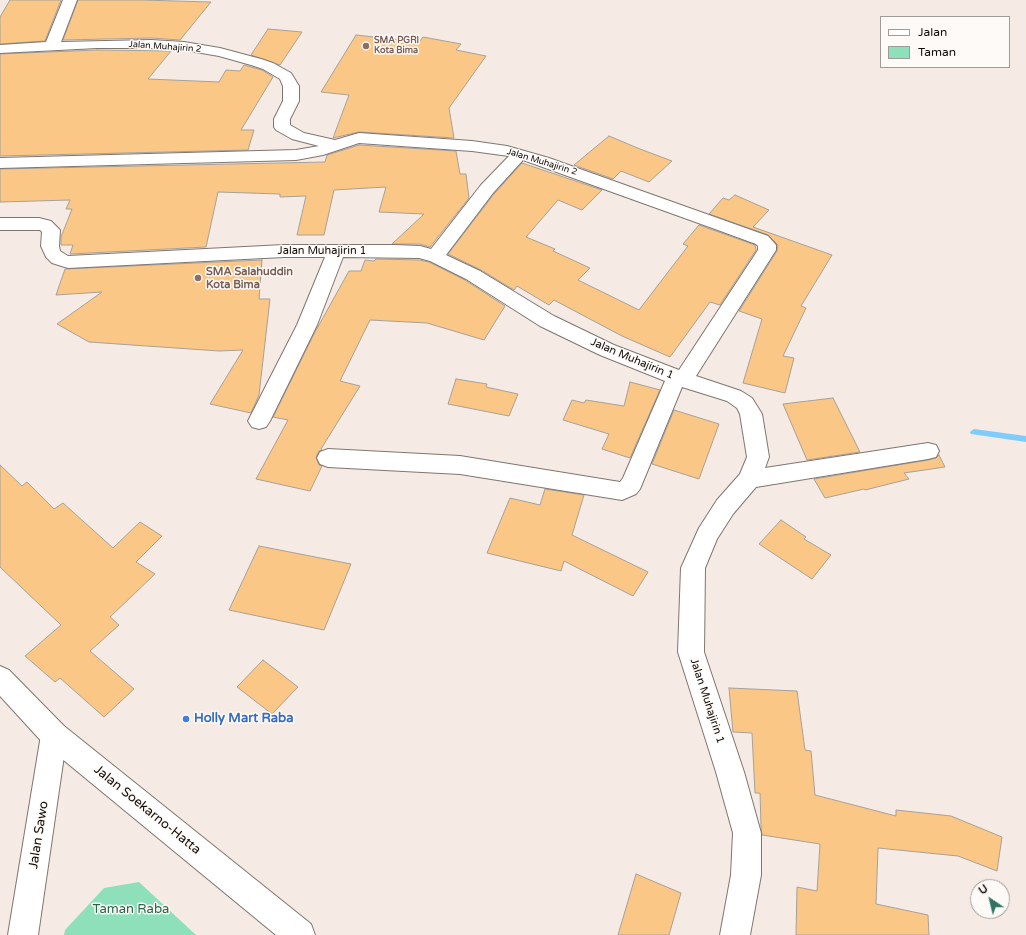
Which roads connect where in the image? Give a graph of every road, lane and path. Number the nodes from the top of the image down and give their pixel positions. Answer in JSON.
{"nodes":[{"id":1,"x":70,"y":0,"type":"edge"},
{"id":2,"x":52,"y":46,"type":"junction"},
{"id":3,"x":0,"y":49,"type":"edge"},
{"id":4,"x":334,"y":145,"type":"junction"},
{"id":5,"x":520,"y":154,"type":"junction"},
{"id":6,"x":0,"y":163,"type":"edge"},
{"id":7,"x":0,"y":224,"type":"edge"},
{"id":8,"x":336,"y":251,"type":"junction"},
{"id":9,"x":436,"y":257,"type":"junction"},
{"id":10,"x":680,"y":379,"type":"junction"},
{"id":11,"x":259,"y":421,"type":"dead end"},
{"id":12,"x":928,"y":452,"type":"dead end"},
{"id":13,"x":328,"y":458,"type":"dead end"},
{"id":14,"x":749,"y":479,"type":"junction"},
{"id":15,"x":0,"y":678,"type":"edge"},
{"id":16,"x":54,"y":735,"type":"junction"},
{"id":17,"x":23,"y":935,"type":"edge"},
{"id":18,"x":300,"y":935,"type":"edge"},
{"id":19,"x":735,"y":935,"type":"edge"}],
"edges":[{"from":1,"to":2,"type":"main road"},
{"from":2,"to":3,"type":"main road","name":"Jalan Muhajirin 2"},
{"from":2,"to":4,"type":"main road","name":"Jalan Muhajirin 2"},
{"from":4,"to":5,"type":"main road","name":"Jalan Muhajirin 2"},
{"from":4,"to":6,"type":"main road","name":"Jalan Muhajirin 2"},
{"from":5,"to":9,"type":"main road"},
{"from":5,"to":10,"type":"main road","name":"Jalan Muhajirin 2"},
{"from":7,"to":8,"type":"main road","name":"Jalan Muhajirin 1"},
{"from":8,"to":9,"type":"main road","name":"Jalan Muhajirin 1"},
{"from":8,"to":11,"type":"main road"},
{"from":9,"to":10,"type":"main road","name":"Jalan Muhajirin 1"},
{"from":10,"to":13,"type":"main road"},
{"from":10,"to":14,"type":"main road","name":"Jalan Muhajirin 1"},
{"from":12,"to":14,"type":"main road"},
{"from":14,"to":19,"type":"main road","name":"Jalan Muhajirin 1"},
{"from":15,"to":16,"type":"main road","name":"Jalan Soekarno-Hatta"},
{"from":16,"to":17,"type":"main road","name":"Jalan Sawo"},
{"from":16,"to":18,"type":"main road","name":"Jalan Soekarno-Hatta"}]}
